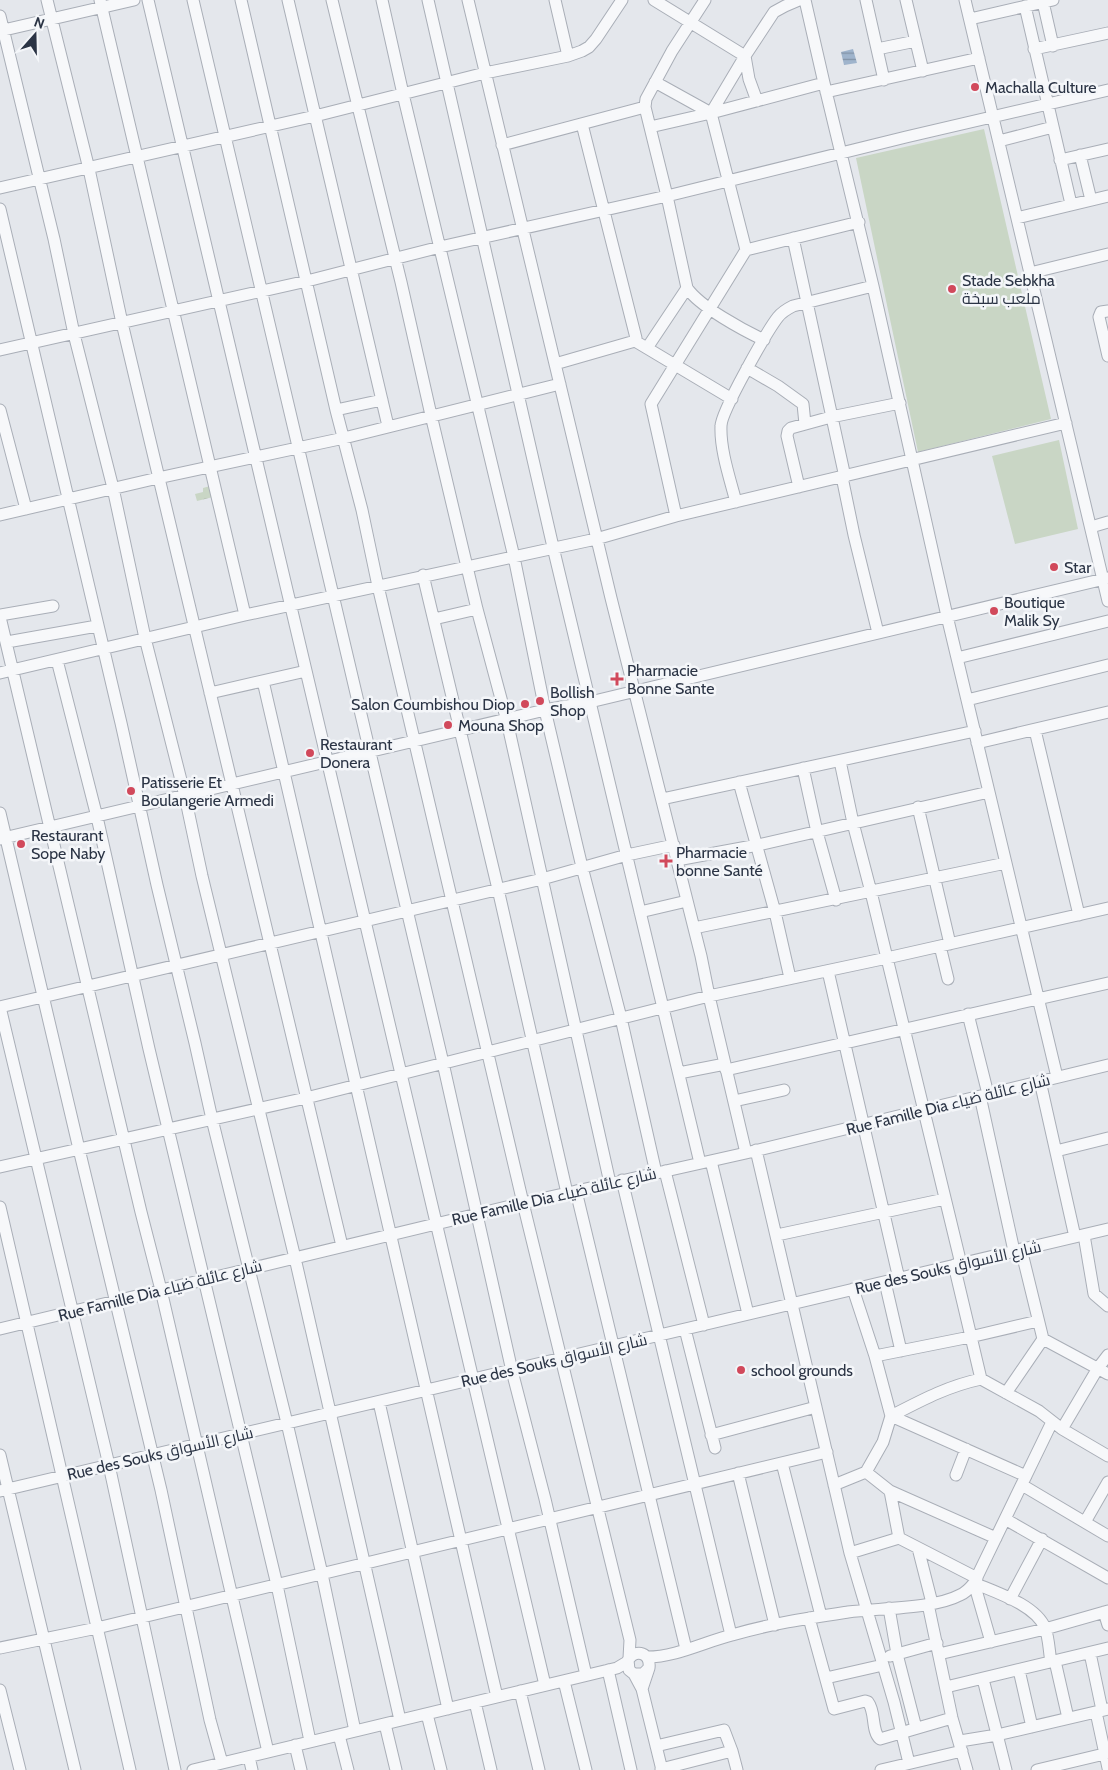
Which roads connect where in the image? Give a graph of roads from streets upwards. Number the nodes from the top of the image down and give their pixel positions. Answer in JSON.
{"nodes":[{"id":1,"x":47,"y":0,"type":"edge"},
{"id":2,"x":134,"y":0,"type":"edge"},
{"id":3,"x":148,"y":0,"type":"edge"},
{"id":4,"x":193,"y":0,"type":"edge"},
{"id":5,"x":241,"y":0,"type":"edge"},
{"id":6,"x":288,"y":0,"type":"edge"},
{"id":7,"x":332,"y":0,"type":"edge"},
{"id":8,"x":382,"y":0,"type":"edge"},
{"id":9,"x":428,"y":0,"type":"edge"},
{"id":10,"x":468,"y":0,"type":"edge"},
{"id":11,"x":555,"y":0,"type":"edge"},
{"id":12,"x":622,"y":0,"type":"edge"},
{"id":13,"x":654,"y":0,"type":"edge"},
{"id":14,"x":705,"y":0,"type":"edge"},
{"id":15,"x":799,"y":0,"type":"edge"},
{"id":16,"x":806,"y":0,"type":"edge"},
{"id":17,"x":866,"y":0,"type":"edge"},
{"id":18,"x":906,"y":0,"type":"edge"},
{"id":19,"x":965,"y":0,"type":"edge"},
{"id":20,"x":1048,"y":1,"type":"edge"},
{"id":21,"x":101,"y":3,"type":"edge"},
{"id":22,"x":1025,"y":6,"type":"junction"},
{"id":23,"x":0,"y":16,"type":"edge"},
{"id":24,"x":51,"y":18,"type":"junction"},
{"id":25,"x":970,"y":19,"type":"junction"},
{"id":26,"x":690,"y":23,"type":"junction"},
{"id":27,"x":2,"y":30,"type":"edge"},
{"id":28,"x":1108,"y":33,"type":"edge"},
{"id":29,"x":916,"y":41,"type":"junction"},
{"id":30,"x":1053,"y":46,"type":"junction"},
{"id":31,"x":877,"y":49,"type":"junction"},
{"id":32,"x":1034,"y":49,"type":"junction"},
{"id":33,"x":568,"y":56,"type":"junction"},
{"id":34,"x":745,"y":56,"type":"junction"},
{"id":35,"x":979,"y":58,"type":"junction"},
{"id":36,"x":923,"y":71,"type":"junction"},
{"id":37,"x":485,"y":73,"type":"junction"},
{"id":38,"x":884,"y":80,"type":"junction"},
{"id":39,"x":655,"y":82,"type":"junction"},
{"id":40,"x":446,"y":83,"type":"junction"},
{"id":41,"x":825,"y":88,"type":"junction"},
{"id":42,"x":1108,"y":90,"type":"edge"},
{"id":43,"x":403,"y":94,"type":"junction"},
{"id":44,"x":756,"y":101,"type":"junction"},
{"id":45,"x":358,"y":105,"type":"junction"},
{"id":46,"x":1048,"y":105,"type":"junction"},
{"id":47,"x":645,"y":107,"type":"junction"},
{"id":48,"x":710,"y":113,"type":"junction"},
{"id":49,"x":315,"y":116,"type":"junction"},
{"id":50,"x":993,"y":118,"type":"junction"},
{"id":51,"x":582,"y":124,"type":"junction"},
{"id":52,"x":270,"y":126,"type":"junction"},
{"id":53,"x":650,"y":127,"type":"junction"},
{"id":54,"x":1053,"y":127,"type":"junction"},
{"id":55,"x":225,"y":137,"type":"junction"},
{"id":56,"x":999,"y":141,"type":"junction"},
{"id":57,"x":502,"y":145,"type":"junction"},
{"id":58,"x":182,"y":146,"type":"junction"},
{"id":59,"x":1108,"y":149,"type":"edge"},
{"id":60,"x":842,"y":154,"type":"junction"},
{"id":61,"x":1080,"y":155,"type":"junction"},
{"id":62,"x":137,"y":156,"type":"junction"},
{"id":63,"x":1060,"y":160,"type":"junction"},
{"id":64,"x":89,"y":169,"type":"junction"},
{"id":65,"x":39,"y":179,"type":"junction"},
{"id":66,"x":727,"y":181,"type":"junction"},
{"id":67,"x":0,"y":188,"type":"edge"},
{"id":68,"x":667,"y":196,"type":"junction"},
{"id":69,"x":1108,"y":196,"type":"edge"},
{"id":70,"x":1091,"y":200,"type":"junction"},
{"id":71,"x":1071,"y":204,"type":"junction"},
{"id":72,"x":0,"y":210,"type":"edge"},
{"id":73,"x":604,"y":211,"type":"junction"},
{"id":74,"x":1017,"y":218,"type":"junction"},
{"id":75,"x":859,"y":222,"type":"junction"},
{"id":76,"x":522,"y":230,"type":"junction"},
{"id":77,"x":482,"y":238,"type":"junction"},
{"id":78,"x":792,"y":238,"type":"junction"},
{"id":79,"x":440,"y":247,"type":"junction"},
{"id":80,"x":746,"y":250,"type":"junction"},
{"id":81,"x":1108,"y":254,"type":"edge"},
{"id":82,"x":395,"y":258,"type":"junction"},
{"id":83,"x":351,"y":270,"type":"junction"},
{"id":84,"x":1030,"y":273,"type":"junction"},
{"id":85,"x":307,"y":281,"type":"junction"},
{"id":86,"x":874,"y":286,"type":"junction"},
{"id":87,"x":687,"y":288,"type":"junction"},
{"id":88,"x":262,"y":290,"type":"junction"},
{"id":89,"x":218,"y":300,"type":"junction"},
{"id":90,"x":807,"y":303,"type":"junction"},
{"id":91,"x":710,"y":308,"type":"junction"},
{"id":92,"x":173,"y":311,"type":"junction"},
{"id":93,"x":1108,"y":311,"type":"edge"},
{"id":94,"x":122,"y":323,"type":"junction"},
{"id":95,"x":74,"y":334,"type":"junction"},
{"id":96,"x":1106,"y":336,"type":"edge"},
{"id":97,"x":764,"y":340,"type":"junction"},
{"id":98,"x":32,"y":342,"type":"junction"},
{"id":99,"x":635,"y":342,"type":"junction"},
{"id":100,"x":647,"y":348,"type":"junction"},
{"id":101,"x":0,"y":350,"type":"edge"},
{"id":102,"x":1108,"y":356,"type":"edge"},
{"id":103,"x":556,"y":364,"type":"junction"},
{"id":104,"x":674,"y":364,"type":"junction"},
{"id":105,"x":748,"y":368,"type":"junction"},
{"id":106,"x":560,"y":384,"type":"junction"},
{"id":107,"x":519,"y":394,"type":"junction"},
{"id":108,"x":732,"y":399,"type":"junction"},
{"id":109,"x":382,"y":400,"type":"junction"},
{"id":110,"x":900,"y":403,"type":"junction"},
{"id":111,"x":477,"y":404,"type":"junction"},
{"id":112,"x":0,"y":410,"type":"edge"},
{"id":113,"x":336,"y":410,"type":"junction"},
{"id":114,"x":431,"y":415,"type":"junction"},
{"id":115,"x":832,"y":418,"type":"junction"},
{"id":116,"x":1066,"y":423,"type":"junction"},
{"id":117,"x":805,"y":424,"type":"junction"},
{"id":118,"x":388,"y":426,"type":"junction"},
{"id":119,"x":344,"y":438,"type":"junction"},
{"id":120,"x":299,"y":447,"type":"junction"},
{"id":121,"x":255,"y":456,"type":"junction"},
{"id":122,"x":913,"y":460,"type":"junction"},
{"id":123,"x":211,"y":466,"type":"junction"},
{"id":124,"x":843,"y":477,"type":"junction"},
{"id":125,"x":158,"y":478,"type":"junction"},
{"id":126,"x":799,"y":487,"type":"junction"},
{"id":127,"x":113,"y":488,"type":"junction"},
{"id":128,"x":68,"y":499,"type":"junction"},
{"id":129,"x":736,"y":502,"type":"junction"},
{"id":130,"x":26,"y":509,"type":"junction"},
{"id":131,"x":0,"y":516,"type":"edge"},
{"id":132,"x":676,"y":516,"type":"junction"},
{"id":133,"x":1108,"y":522,"type":"edge"},
{"id":134,"x":1090,"y":527,"type":"junction"},
{"id":135,"x":596,"y":538,"type":"junction"},
{"id":136,"x":553,"y":547,"type":"junction"},
{"id":137,"x":514,"y":557,"type":"junction"},
{"id":138,"x":467,"y":567,"type":"junction"},
{"id":139,"x":423,"y":575,"type":"junction"},
{"id":140,"x":1105,"y":578,"type":"edge"},
{"id":141,"x":378,"y":586,"type":"junction"},
{"id":142,"x":333,"y":596,"type":"junction"},
{"id":143,"x":1108,"y":601,"type":"edge"},
{"id":144,"x":53,"y":606,"type":"dead end"},
{"id":145,"x":290,"y":606,"type":"junction"},
{"id":146,"x":477,"y":609,"type":"junction"},
{"id":147,"x":245,"y":615,"type":"junction"},
{"id":148,"x":0,"y":616,"type":"edge"},
{"id":149,"x":947,"y":616,"type":"junction"},
{"id":150,"x":434,"y":619,"type":"junction"},
{"id":151,"x":1108,"y":621,"type":"edge"},
{"id":152,"x":97,"y":626,"type":"junction"},
{"id":153,"x":194,"y":627,"type":"junction"},
{"id":154,"x":878,"y":633,"type":"junction"},
{"id":155,"x":145,"y":638,"type":"junction"},
{"id":156,"x":7,"y":642,"type":"junction"},
{"id":157,"x":102,"y":649,"type":"junction"},
{"id":158,"x":957,"y":658,"type":"junction"},
{"id":159,"x":56,"y":660,"type":"junction"},
{"id":160,"x":1108,"y":665,"type":"edge"},
{"id":161,"x":13,"y":671,"type":"junction"},
{"id":162,"x":306,"y":672,"type":"junction"},
{"id":163,"x":0,"y":674,"type":"edge"},
{"id":164,"x":263,"y":681,"type":"junction"},
{"id":165,"x":635,"y":691,"type":"junction"},
{"id":166,"x":210,"y":692,"type":"junction"},
{"id":167,"x":967,"y":700,"type":"junction"},
{"id":168,"x":590,"y":702,"type":"junction"},
{"id":169,"x":545,"y":710,"type":"junction"},
{"id":170,"x":1108,"y":712,"type":"edge"},
{"id":171,"x":507,"y":720,"type":"junction"},
{"id":172,"x":1035,"y":730,"type":"junction"},
{"id":173,"x":460,"y":732,"type":"junction"},
{"id":174,"x":976,"y":737,"type":"junction"},
{"id":175,"x":415,"y":742,"type":"junction"},
{"id":176,"x":371,"y":752,"type":"junction"},
{"id":177,"x":840,"y":761,"type":"junction"},
{"id":178,"x":327,"y":763,"type":"junction"},
{"id":179,"x":803,"y":768,"type":"junction"},
{"id":180,"x":284,"y":773,"type":"junction"},
{"id":181,"x":739,"y":782,"type":"junction"},
{"id":182,"x":232,"y":785,"type":"junction"},
{"id":183,"x":989,"y":792,"type":"junction"},
{"id":184,"x":185,"y":796,"type":"junction"},
{"id":185,"x":662,"y":799,"type":"junction"},
{"id":186,"x":140,"y":807,"type":"junction"},
{"id":187,"x":918,"y":807,"type":"junction"},
{"id":188,"x":0,"y":812,"type":"edge"},
{"id":189,"x":97,"y":817,"type":"junction"},
{"id":190,"x":853,"y":823,"type":"junction"},
{"id":191,"x":50,"y":828,"type":"junction"},
{"id":192,"x":817,"y":832,"type":"junction"},
{"id":193,"x":3,"y":839,"type":"edge"},
{"id":194,"x":674,"y":845,"type":"junction"},
{"id":195,"x":758,"y":845,"type":"junction"},
{"id":196,"x":627,"y":855,"type":"junction"},
{"id":197,"x":676,"y":860,"type":"junction"},
{"id":198,"x":1006,"y":863,"type":"junction"},
{"id":199,"x":582,"y":867,"type":"junction"},
{"id":200,"x":935,"y":878,"type":"junction"},
{"id":201,"x":542,"y":879,"type":"junction"},
{"id":202,"x":498,"y":889,"type":"junction"},
{"id":203,"x":871,"y":892,"type":"junction"},
{"id":204,"x":452,"y":900,"type":"junction"},
{"id":205,"x":836,"y":900,"type":"junction"},
{"id":206,"x":687,"y":901,"type":"junction"},
{"id":207,"x":1108,"y":908,"type":"edge"},
{"id":208,"x":408,"y":911,"type":"junction"},
{"id":209,"x":640,"y":912,"type":"junction"},
{"id":210,"x":775,"y":912,"type":"junction"},
{"id":211,"x":1079,"y":915,"type":"junction"},
{"id":212,"x":365,"y":921,"type":"junction"},
{"id":213,"x":694,"y":928,"type":"junction"},
{"id":214,"x":1022,"y":928,"type":"junction"},
{"id":215,"x":321,"y":931,"type":"junction"},
{"id":216,"x":269,"y":944,"type":"junction"},
{"id":217,"x":945,"y":945,"type":"junction"},
{"id":218,"x":221,"y":955,"type":"junction"},
{"id":219,"x":886,"y":958,"type":"junction"},
{"id":220,"x":176,"y":966,"type":"junction"},
{"id":221,"x":828,"y":971,"type":"junction"},
{"id":222,"x":132,"y":976,"type":"junction"},
{"id":223,"x":790,"y":978,"type":"junction"},
{"id":224,"x":948,"y":979,"type":"dead end"},
{"id":225,"x":1108,"y":983,"type":"edge"},
{"id":226,"x":88,"y":986,"type":"junction"},
{"id":227,"x":709,"y":996,"type":"junction"},
{"id":228,"x":43,"y":997,"type":"junction"},
{"id":229,"x":1039,"y":998,"type":"junction"},
{"id":230,"x":663,"y":1007,"type":"junction"},
{"id":231,"x":968,"y":1014,"type":"junction"},
{"id":232,"x":620,"y":1018,"type":"junction"},
{"id":233,"x":576,"y":1029,"type":"junction"},
{"id":234,"x":904,"y":1029,"type":"junction"},
{"id":235,"x":532,"y":1040,"type":"junction"},
{"id":236,"x":844,"y":1042,"type":"junction"},
{"id":237,"x":487,"y":1052,"type":"junction"},
{"id":238,"x":443,"y":1063,"type":"junction"},
{"id":239,"x":1108,"y":1065,"type":"edge"},
{"id":240,"x":726,"y":1067,"type":"junction"},
{"id":241,"x":679,"y":1073,"type":"junction"},
{"id":242,"x":401,"y":1074,"type":"junction"},
{"id":243,"x":1057,"y":1077,"type":"junction"},
{"id":244,"x":1040,"y":1081,"type":"junction"},
{"id":245,"x":356,"y":1085,"type":"junction"},
{"id":246,"x":784,"y":1090,"type":"dead end"},
{"id":247,"x":984,"y":1095,"type":"junction"},
{"id":248,"x":306,"y":1098,"type":"junction"},
{"id":249,"x":734,"y":1101,"type":"junction"},
{"id":250,"x":258,"y":1108,"type":"junction"},
{"id":251,"x":924,"y":1110,"type":"junction"},
{"id":252,"x":212,"y":1119,"type":"junction"},
{"id":253,"x":864,"y":1124,"type":"junction"},
{"id":254,"x":168,"y":1129,"type":"junction"},
{"id":255,"x":1108,"y":1138,"type":"edge"},
{"id":256,"x":124,"y":1139,"type":"junction"},
{"id":257,"x":79,"y":1149,"type":"junction"},
{"id":258,"x":751,"y":1151,"type":"junction"},
{"id":259,"x":1056,"y":1151,"type":"junction"},
{"id":260,"x":36,"y":1159,"type":"junction"},
{"id":261,"x":705,"y":1162,"type":"junction"},
{"id":262,"x":0,"y":1167,"type":"edge"},
{"id":263,"x":660,"y":1172,"type":"junction"},
{"id":264,"x":622,"y":1180,"type":"junction"},
{"id":265,"x":610,"y":1183,"type":"junction"},
{"id":266,"x":571,"y":1192,"type":"junction"},
{"id":267,"x":946,"y":1199,"type":"junction"},
{"id":268,"x":523,"y":1203,"type":"junction"},
{"id":269,"x":0,"y":1208,"type":"edge"},
{"id":270,"x":884,"y":1213,"type":"junction"},
{"id":271,"x":476,"y":1214,"type":"junction"},
{"id":272,"x":436,"y":1224,"type":"junction"},
{"id":273,"x":1108,"y":1229,"type":"edge"},
{"id":274,"x":391,"y":1234,"type":"junction"},
{"id":275,"x":777,"y":1235,"type":"junction"},
{"id":276,"x":1079,"y":1236,"type":"junction"},
{"id":277,"x":342,"y":1246,"type":"junction"},
{"id":278,"x":1018,"y":1250,"type":"junction"},
{"id":279,"x":295,"y":1258,"type":"junction"},
{"id":280,"x":958,"y":1265,"type":"junction"},
{"id":281,"x":248,"y":1269,"type":"junction"},
{"id":282,"x":899,"y":1278,"type":"junction"},
{"id":283,"x":205,"y":1280,"type":"junction"},
{"id":284,"x":885,"y":1282,"type":"junction"},
{"id":285,"x":853,"y":1289,"type":"junction"},
{"id":286,"x":161,"y":1290,"type":"junction"},
{"id":287,"x":115,"y":1301,"type":"junction"},
{"id":288,"x":793,"y":1304,"type":"junction"},
{"id":289,"x":1108,"y":1306,"type":"edge"},
{"id":290,"x":72,"y":1312,"type":"junction"},
{"id":291,"x":748,"y":1314,"type":"junction"},
{"id":292,"x":1038,"y":1321,"type":"junction"},
{"id":293,"x":28,"y":1323,"type":"junction"},
{"id":294,"x":704,"y":1325,"type":"junction"},
{"id":295,"x":0,"y":1329,"type":"edge"},
{"id":296,"x":685,"y":1329,"type":"junction"},
{"id":297,"x":660,"y":1336,"type":"junction"},
{"id":298,"x":970,"y":1337,"type":"junction"},
{"id":299,"x":1043,"y":1339,"type":"junction"},
{"id":300,"x":613,"y":1347,"type":"junction"},
{"id":301,"x":901,"y":1350,"type":"junction"},
{"id":302,"x":1108,"y":1355,"type":"edge"},
{"id":303,"x":875,"y":1356,"type":"junction"},
{"id":304,"x":561,"y":1359,"type":"junction"},
{"id":305,"x":512,"y":1371,"type":"junction"},
{"id":306,"x":1103,"y":1371,"type":"edge"},
{"id":307,"x":981,"y":1378,"type":"junction"},
{"id":308,"x":473,"y":1380,"type":"junction"},
{"id":309,"x":427,"y":1390,"type":"junction"},
{"id":310,"x":1006,"y":1393,"type":"junction"},
{"id":311,"x":379,"y":1402,"type":"junction"},
{"id":312,"x":816,"y":1407,"type":"junction"},
{"id":313,"x":330,"y":1413,"type":"junction"},
{"id":314,"x":891,"y":1416,"type":"junction"},
{"id":315,"x":287,"y":1423,"type":"junction"},
{"id":316,"x":1057,"y":1426,"type":"junction"},
{"id":317,"x":242,"y":1434,"type":"junction"},
{"id":318,"x":711,"y":1435,"type":"junction"},
{"id":319,"x":197,"y":1444,"type":"junction"},
{"id":320,"x":715,"y":1448,"type":"dead end"},
{"id":321,"x":966,"y":1449,"type":"junction"},
{"id":322,"x":827,"y":1452,"type":"junction"},
{"id":323,"x":0,"y":1454,"type":"edge"},
{"id":324,"x":153,"y":1455,"type":"junction"},
{"id":325,"x":1108,"y":1456,"type":"edge"},
{"id":326,"x":782,"y":1463,"type":"junction"},
{"id":327,"x":109,"y":1465,"type":"junction"},
{"id":328,"x":866,"y":1472,"type":"junction"},
{"id":329,"x":738,"y":1473,"type":"junction"},
{"id":330,"x":956,"y":1475,"type":"dead end"},
{"id":331,"x":63,"y":1476,"type":"junction"},
{"id":332,"x":1024,"y":1480,"type":"junction"},
{"id":333,"x":1108,"y":1482,"type":"edge"},
{"id":334,"x":695,"y":1484,"type":"junction"},
{"id":335,"x":834,"y":1485,"type":"junction"},
{"id":336,"x":4,"y":1490,"type":"edge"},
{"id":337,"x":890,"y":1491,"type":"junction"},
{"id":338,"x":649,"y":1495,"type":"junction"},
{"id":339,"x":598,"y":1507,"type":"junction"},
{"id":340,"x":550,"y":1519,"type":"junction"},
{"id":341,"x":1005,"y":1519,"type":"junction"},
{"id":342,"x":1085,"y":1522,"type":"junction"},
{"id":343,"x":508,"y":1529,"type":"junction"},
{"id":344,"x":1108,"y":1536,"type":"edge"},
{"id":345,"x":899,"y":1538,"type":"junction"},
{"id":346,"x":996,"y":1538,"type":"junction"},
{"id":347,"x":1042,"y":1539,"type":"junction"},
{"id":348,"x":461,"y":1540,"type":"junction"},
{"id":349,"x":918,"y":1548,"type":"junction"},
{"id":350,"x":413,"y":1552,"type":"junction"},
{"id":351,"x":850,"y":1552,"type":"junction"},
{"id":352,"x":365,"y":1564,"type":"junction"},
{"id":353,"x":322,"y":1574,"type":"junction"},
{"id":354,"x":1108,"y":1578,"type":"edge"},
{"id":355,"x":975,"y":1580,"type":"junction"},
{"id":356,"x":277,"y":1585,"type":"junction"},
{"id":357,"x":233,"y":1596,"type":"junction"},
{"id":358,"x":1010,"y":1599,"type":"junction"},
{"id":359,"x":930,"y":1604,"type":"junction"},
{"id":360,"x":186,"y":1607,"type":"junction"},
{"id":361,"x":889,"y":1608,"type":"junction"},
{"id":362,"x":868,"y":1610,"type":"junction"},
{"id":363,"x":1106,"y":1611,"type":"edge"},
{"id":364,"x":821,"y":1616,"type":"junction"},
{"id":365,"x":143,"y":1617,"type":"junction"},
{"id":366,"x":809,"y":1618,"type":"junction"},
{"id":367,"x":775,"y":1625,"type":"junction"},
{"id":368,"x":1108,"y":1625,"type":"edge"},
{"id":369,"x":97,"y":1628,"type":"junction"},
{"id":370,"x":1045,"y":1629,"type":"junction"},
{"id":371,"x":732,"y":1635,"type":"junction"},
{"id":372,"x":44,"y":1638,"type":"junction"},
{"id":373,"x":630,"y":1640,"type":"junction"},
{"id":374,"x":991,"y":1642,"type":"junction"},
{"id":375,"x":0,"y":1648,"type":"edge"},
{"id":376,"x":1108,"y":1648,"type":"edge"},
{"id":377,"x":686,"y":1649,"type":"junction"},
{"id":378,"x":938,"y":1649,"type":"junction"},
{"id":379,"x":1090,"y":1653,"type":"junction"},
{"id":380,"x":897,"y":1654,"type":"junction"},
{"id":381,"x":647,"y":1660,"type":"junction"},
{"id":382,"x":882,"y":1662,"type":"junction"},
{"id":383,"x":1053,"y":1662,"type":"junction"},
{"id":384,"x":630,"y":1666,"type":"junction"},
{"id":385,"x":612,"y":1669,"type":"junction"},
{"id":386,"x":1020,"y":1670,"type":"junction"},
{"id":387,"x":586,"y":1675,"type":"junction"},
{"id":388,"x":826,"y":1678,"type":"junction"},
{"id":389,"x":983,"y":1679,"type":"junction"},
{"id":390,"x":564,"y":1681,"type":"junction"},
{"id":391,"x":544,"y":1685,"type":"junction"},
{"id":392,"x":946,"y":1687,"type":"junction"},
{"id":393,"x":642,"y":1689,"type":"junction"},
{"id":394,"x":0,"y":1690,"type":"edge"},
{"id":395,"x":520,"y":1691,"type":"junction"},
{"id":396,"x":497,"y":1697,"type":"junction"},
{"id":397,"x":475,"y":1702,"type":"junction"},
{"id":398,"x":894,"y":1702,"type":"junction"},
{"id":399,"x":448,"y":1709,"type":"junction"},
{"id":400,"x":872,"y":1709,"type":"junction"},
{"id":401,"x":1102,"y":1710,"type":"edge"},
{"id":402,"x":427,"y":1714,"type":"junction"},
{"id":403,"x":952,"y":1718,"type":"junction"},
{"id":404,"x":1068,"y":1718,"type":"junction"},
{"id":405,"x":400,"y":1720,"type":"junction"},
{"id":406,"x":385,"y":1724,"type":"junction"},
{"id":407,"x":1032,"y":1727,"type":"junction"},
{"id":408,"x":916,"y":1728,"type":"junction"},
{"id":409,"x":356,"y":1731,"type":"junction"},
{"id":410,"x":902,"y":1732,"type":"junction"},
{"id":411,"x":339,"y":1735,"type":"junction"},
{"id":412,"x":997,"y":1735,"type":"junction"},
{"id":413,"x":310,"y":1741,"type":"junction"},
{"id":414,"x":295,"y":1745,"type":"junction"},
{"id":415,"x":656,"y":1746,"type":"junction"},
{"id":416,"x":961,"y":1746,"type":"junction"},
{"id":417,"x":732,"y":1751,"type":"junction"},
{"id":418,"x":268,"y":1752,"type":"junction"},
{"id":419,"x":1106,"y":1753,"type":"edge"},
{"id":420,"x":249,"y":1756,"type":"junction"},
{"id":421,"x":222,"y":1763,"type":"junction"},
{"id":422,"x":909,"y":1763,"type":"junction"},
{"id":423,"x":702,"y":1765,"type":"edge"},
{"id":424,"x":1108,"y":1768,"type":"edge"},
{"id":425,"x":199,"y":1769,"type":"edge"},
{"id":426,"x":20,"y":1770,"type":"edge"},
{"id":427,"x":76,"y":1770,"type":"edge"},
{"id":428,"x":130,"y":1770,"type":"edge"},
{"id":429,"x":176,"y":1770,"type":"edge"},
{"id":430,"x":252,"y":1770,"type":"edge"},
{"id":431,"x":301,"y":1770,"type":"edge"},
{"id":432,"x":348,"y":1770,"type":"edge"},
{"id":433,"x":396,"y":1770,"type":"edge"},
{"id":434,"x":441,"y":1770,"type":"edge"},
{"id":435,"x":491,"y":1770,"type":"edge"},
{"id":436,"x":539,"y":1770,"type":"edge"},
{"id":437,"x":586,"y":1770,"type":"edge"},
{"id":438,"x":631,"y":1770,"type":"edge"},
{"id":439,"x":662,"y":1770,"type":"edge"},
{"id":440,"x":737,"y":1770,"type":"edge"},
{"id":441,"x":881,"y":1770,"type":"edge"},
{"id":442,"x":967,"y":1770,"type":"edge"},
{"id":443,"x":1006,"y":1770,"type":"edge"},
{"id":444,"x":1037,"y":1770,"type":"edge"}],
"edges":[{"from":1,"to":24,"type":"street"},
{"from":2,"to":21,"type":"street"},
{"from":3,"to":58,"type":"street"},
{"from":4,"to":55,"type":"street"},
{"from":5,"to":52,"type":"street"},
{"from":6,"to":49,"type":"street"},
{"from":7,"to":45,"type":"street"},
{"from":8,"to":43,"type":"street"},
{"from":9,"to":40,"type":"street"},
{"from":10,"to":37,"type":"street"},
{"from":11,"to":33,"type":"street"},
{"from":12,"to":33,"type":"street"},
{"from":13,"to":26,"type":"street"},
{"from":14,"to":26,"type":"street"},
{"from":15,"to":34,"type":"street"},
{"from":16,"to":41,"type":"street"},
{"from":17,"to":31,"type":"street"},
{"from":18,"to":29,"type":"street"},
{"from":19,"to":25,"type":"street"},
{"from":20,"to":22,"type":"street"},
{"from":20,"to":30,"type":"street"},
{"from":21,"to":24,"type":"street"},
{"from":21,"to":62,"type":"street"},
{"from":22,"to":25,"type":"street"},
{"from":22,"to":32,"type":"street"},
{"from":23,"to":27,"type":"street"},
{"from":24,"to":27,"type":"street"},
{"from":24,"to":64,"type":"street"},
{"from":25,"to":35,"type":"street"},
{"from":26,"to":34,"type":"street"},
{"from":26,"to":39,"type":"street"},
{"from":27,"to":65,"type":"street"},
{"from":28,"to":30,"type":"street"},
{"from":29,"to":31,"type":"street"},
{"from":29,"to":36,"type":"street"},
{"from":30,"to":32,"type":"street"},
{"from":31,"to":38,"type":"street"},
{"from":32,"to":46,"type":"street"},
{"from":33,"to":37,"type":"street"},
{"from":34,"to":44,"type":"street"},
{"from":34,"to":48,"type":"street"},
{"from":35,"to":36,"type":"street"},
{"from":35,"to":50,"type":"street"},
{"from":36,"to":38,"type":"street"},
{"from":37,"to":40,"type":"street"},
{"from":37,"to":57,"type":"street"},
{"from":38,"to":41,"type":"street"},
{"from":39,"to":47,"type":"street"},
{"from":39,"to":48,"type":"street"},
{"from":40,"to":43,"type":"street"},
{"from":40,"to":77,"type":"street"},
{"from":41,"to":44,"type":"street"},
{"from":41,"to":60,"type":"street"},
{"from":42,"to":46,"type":"street"},
{"from":43,"to":45,"type":"street"},
{"from":43,"to":79,"type":"street"},
{"from":44,"to":48,"type":"street"},
{"from":45,"to":49,"type":"street"},
{"from":45,"to":82,"type":"street"},
{"from":46,"to":50,"type":"street"},
{"from":46,"to":54,"type":"street"},
{"from":47,"to":51,"type":"street"},
{"from":47,"to":53,"type":"street"},
{"from":48,"to":53,"type":"street"},
{"from":48,"to":66,"type":"street"},
{"from":49,"to":52,"type":"street"},
{"from":49,"to":83,"type":"street"},
{"from":50,"to":56,"type":"street"},
{"from":50,"to":60,"type":"street"},
{"from":51,"to":57,"type":"street"},
{"from":51,"to":73,"type":"street"},
{"from":52,"to":55,"type":"street"},
{"from":52,"to":85,"type":"street"},
{"from":53,"to":68,"type":"street"},
{"from":54,"to":56,"type":"street"},
{"from":54,"to":63,"type":"street"},
{"from":55,"to":58,"type":"street"},
{"from":55,"to":88,"type":"street"},
{"from":56,"to":74,"type":"street"},
{"from":57,"to":76,"type":"street"},
{"from":58,"to":62,"type":"street"},
{"from":58,"to":89,"type":"street"},
{"from":59,"to":61,"type":"street"},
{"from":60,"to":66,"type":"street"},
{"from":60,"to":75,"type":"street"},
{"from":61,"to":63,"type":"street"},
{"from":61,"to":70,"type":"street"},
{"from":62,"to":64,"type":"street"},
{"from":62,"to":92,"type":"street"},
{"from":63,"to":71,"type":"street"},
{"from":64,"to":65,"type":"street"},
{"from":64,"to":94,"type":"street"},
{"from":65,"to":67,"type":"street"},
{"from":65,"to":95,"type":"street"},
{"from":66,"to":68,"type":"street"},
{"from":66,"to":80,"type":"street"},
{"from":68,"to":73,"type":"street"},
{"from":68,"to":87,"type":"street"},
{"from":69,"to":70,"type":"street"},
{"from":70,"to":71,"type":"street"},
{"from":71,"to":74,"type":"street"},
{"from":72,"to":98,"type":"street"},
{"from":73,"to":76,"type":"street"},
{"from":73,"to":99,"type":"street"},
{"from":74,"to":84,"type":"street"},
{"from":75,"to":78,"type":"street"},
{"from":75,"to":86,"type":"street"},
{"from":76,"to":77,"type":"street"},
{"from":76,"to":103,"type":"street"},
{"from":77,"to":79,"type":"street"},
{"from":77,"to":107,"type":"street"},
{"from":78,"to":80,"type":"street"},
{"from":78,"to":90,"type":"street"},
{"from":79,"to":82,"type":"street"},
{"from":79,"to":111,"type":"street"},
{"from":80,"to":91,"type":"street"},
{"from":81,"to":84,"type":"street"},
{"from":82,"to":83,"type":"street"},
{"from":82,"to":114,"type":"street"},
{"from":83,"to":85,"type":"street"},
{"from":83,"to":109,"type":"street"},
{"from":84,"to":116,"type":"street"},
{"from":85,"to":88,"type":"street"},
{"from":85,"to":113,"type":"street"},
{"from":86,"to":90,"type":"street"},
{"from":86,"to":110,"type":"street"},
{"from":87,"to":91,"type":"street"},
{"from":87,"to":100,"type":"street"},
{"from":88,"to":89,"type":"street"},
{"from":88,"to":120,"type":"street"},
{"from":89,"to":92,"type":"street"},
{"from":89,"to":121,"type":"street"},
{"from":90,"to":97,"type":"street"},
{"from":90,"to":115,"type":"street"},
{"from":91,"to":97,"type":"street"},
{"from":91,"to":104,"type":"street"},
{"from":92,"to":94,"type":"street"},
{"from":92,"to":123,"type":"street"},
{"from":93,"to":96,"type":"street"},
{"from":94,"to":95,"type":"street"},
{"from":94,"to":125,"type":"street"},
{"from":95,"to":98,"type":"street"},
{"from":95,"to":127,"type":"street"},
{"from":96,"to":102,"type":"street"},
{"from":97,"to":105,"type":"street"},
{"from":98,"to":101,"type":"street"},
{"from":98,"to":128,"type":"street"},
{"from":99,"to":100,"type":"street"},
{"from":99,"to":103,"type":"street"},
{"from":100,"to":104,"type":"street"},
{"from":103,"to":106,"type":"street"},
{"from":104,"to":108,"type":"street"},
{"from":104,"to":132,"type":"street"},
{"from":105,"to":108,"type":"street"},
{"from":105,"to":117,"type":"street"},
{"from":106,"to":107,"type":"street"},
{"from":106,"to":135,"type":"street"},
{"from":107,"to":111,"type":"street"},
{"from":107,"to":136,"type":"street"},
{"from":108,"to":129,"type":"street"},
{"from":109,"to":113,"type":"street"},
{"from":109,"to":118,"type":"street"},
{"from":110,"to":115,"type":"street"},
{"from":110,"to":122,"type":"street"},
{"from":111,"to":114,"type":"street"},
{"from":111,"to":137,"type":"street"},
{"from":112,"to":130,"type":"street"},
{"from":113,"to":119,"type":"street"},
{"from":114,"to":118,"type":"street"},
{"from":114,"to":138,"type":"street"},
{"from":115,"to":117,"type":"street"},
{"from":115,"to":124,"type":"street"},
{"from":116,"to":122,"type":"street"},
{"from":116,"to":134,"type":"street"},
{"from":117,"to":126,"type":"street"},
{"from":118,"to":119,"type":"street"},
{"from":119,"to":120,"type":"street"},
{"from":119,"to":141,"type":"street"},
{"from":120,"to":121,"type":"street"},
{"from":120,"to":142,"type":"street"},
{"from":121,"to":123,"type":"street"},
{"from":121,"to":145,"type":"street"},
{"from":122,"to":124,"type":"street"},
{"from":122,"to":149,"type":"street"},
{"from":123,"to":125,"type":"street"},
{"from":123,"to":147,"type":"street"},
{"from":124,"to":126,"type":"street"},
{"from":124,"to":154,"type":"street"},
{"from":125,"to":127,"type":"street"},
{"from":125,"to":153,"type":"street"},
{"from":126,"to":129,"type":"street"},
{"from":127,"to":128,"type":"street"},
{"from":127,"to":155,"type":"street"},
{"from":128,"to":130,"type":"street"},
{"from":128,"to":152,"type":"street"},
{"from":129,"to":132,"type":"street"},
{"from":130,"to":131,"type":"street"},
{"from":132,"to":135,"type":"street"},
{"from":133,"to":134,"type":"street"},
{"from":134,"to":140,"type":"street"},
{"from":135,"to":136,"type":"street"},
{"from":135,"to":165,"type":"street"},
{"from":136,"to":137,"type":"street"},
{"from":136,"to":168,"type":"street"},
{"from":137,"to":138,"type":"street"},
{"from":137,"to":169,"type":"street"},
{"from":138,"to":139,"type":"street"},
{"from":138,"to":146,"type":"street"},
{"from":139,"to":141,"type":"street"},
{"from":139,"to":150,"type":"street"},
{"from":140,"to":143,"type":"street"},
{"from":140,"to":149,"type":"street"},
{"from":141,"to":142,"type":"street"},
{"from":141,"to":175,"type":"street"},
{"from":142,"to":145,"type":"street"},
{"from":142,"to":176,"type":"street"},
{"from":144,"to":148,"type":"street"},
{"from":145,"to":147,"type":"street"},
{"from":145,"to":162,"type":"street"},
{"from":146,"to":150,"type":"street"},
{"from":146,"to":171,"type":"street"},
{"from":147,"to":153,"type":"street"},
{"from":148,"to":156,"type":"street"},
{"from":149,"to":154,"type":"street"},
{"from":149,"to":158,"type":"street"},
{"from":150,"to":173,"type":"street"},
{"from":151,"to":158,"type":"street"},
{"from":152,"to":156,"type":"street"},
{"from":152,"to":157,"type":"street"},
{"from":153,"to":155,"type":"street"},
{"from":153,"to":166,"type":"street"},
{"from":154,"to":165,"type":"street"},
{"from":155,"to":157,"type":"street"},
{"from":155,"to":184,"type":"street"},
{"from":156,"to":161,"type":"street"},
{"from":157,"to":159,"type":"street"},
{"from":157,"to":186,"type":"street"},
{"from":158,"to":167,"type":"street"},
{"from":159,"to":161,"type":"street"},
{"from":159,"to":189,"type":"street"},
{"from":160,"to":167,"type":"street"},
{"from":161,"to":163,"type":"street"},
{"from":161,"to":191,"type":"street"},
{"from":162,"to":164,"type":"street"},
{"from":162,"to":178,"type":"street"},
{"from":164,"to":166,"type":"street"},
{"from":164,"to":180,"type":"street"},
{"from":165,"to":168,"type":"street"},
{"from":165,"to":185,"type":"street"},
{"from":166,"to":182,"type":"street"},
{"from":167,"to":174,"type":"street"},
{"from":168,"to":169,"type":"street"},
{"from":168,"to":196,"type":"street"},
{"from":169,"to":171,"type":"street"},
{"from":169,"to":199,"type":"street"},
{"from":170,"to":172,"type":"street"},
{"from":171,"to":173,"type":"street"},
{"from":171,"to":201,"type":"street"},
{"from":172,"to":174,"type":"street"},
{"from":172,"to":211,"type":"street"},
{"from":173,"to":175,"type":"street"},
{"from":173,"to":202,"type":"street"},
{"from":174,"to":177,"type":"street"},
{"from":174,"to":183,"type":"street"},
{"from":175,"to":176,"type":"street"},
{"from":175,"to":204,"type":"street"},
{"from":176,"to":178,"type":"street"},
{"from":176,"to":208,"type":"street"},
{"from":177,"to":179,"type":"street"},
{"from":177,"to":190,"type":"street"},
{"from":178,"to":180,"type":"street"},
{"from":178,"to":212,"type":"street"},
{"from":179,"to":181,"type":"street"},
{"from":179,"to":192,"type":"street"},
{"from":180,"to":182,"type":"street"},
{"from":180,"to":215,"type":"street"},
{"from":181,"to":185,"type":"street"},
{"from":181,"to":195,"type":"street"},
{"from":182,"to":184,"type":"street"},
{"from":182,"to":216,"type":"street"},
{"from":183,"to":187,"type":"street"},
{"from":183,"to":198,"type":"street"},
{"from":184,"to":186,"type":"street"},
{"from":184,"to":218,"type":"street"},
{"from":185,"to":194,"type":"street"},
{"from":186,"to":189,"type":"street"},
{"from":186,"to":220,"type":"street"},
{"from":187,"to":190,"type":"street"},
{"from":187,"to":200,"type":"street"},
{"from":188,"to":193,"type":"street"},
{"from":189,"to":191,"type":"street"},
{"from":189,"to":222,"type":"street"},
{"from":190,"to":192,"type":"street"},
{"from":190,"to":203,"type":"street"},
{"from":191,"to":193,"type":"street"},
{"from":191,"to":226,"type":"street"},
{"from":192,"to":195,"type":"street"},
{"from":192,"to":205,"type":"street"},
{"from":193,"to":228,"type":"street"},
{"from":194,"to":196,"type":"street"},
{"from":194,"to":197,"type":"street"},
{"from":195,"to":197,"type":"street"},
{"from":195,"to":210,"type":"street"},
{"from":196,"to":199,"type":"street"},
{"from":196,"to":209,"type":"street"},
{"from":197,"to":206,"type":"street"},
{"from":198,"to":200,"type":"street"},
{"from":198,"to":214,"type":"street"},
{"from":199,"to":201,"type":"street"},
{"from":199,"to":232,"type":"street"},
{"from":200,"to":203,"type":"street"},
{"from":200,"to":217,"type":"street"},
{"from":201,"to":202,"type":"street"},
{"from":201,"to":233,"type":"street"},
{"from":202,"to":204,"type":"street"},
{"from":202,"to":235,"type":"street"},
{"from":203,"to":205,"type":"street"},
{"from":203,"to":219,"type":"street"},
{"from":204,"to":208,"type":"street"},
{"from":204,"to":237,"type":"street"},
{"from":205,"to":210,"type":"street"},
{"from":206,"to":209,"type":"street"},
{"from":206,"to":213,"type":"street"},
{"from":207,"to":211,"type":"street"},
{"from":208,"to":212,"type":"street"},
{"from":208,"to":238,"type":"street"},
{"from":209,"to":230,"type":"street"},
{"from":210,"to":213,"type":"street"},
{"from":210,"to":223,"type":"street"},
{"from":211,"to":214,"type":"street"},
{"from":212,"to":215,"type":"street"},
{"from":212,"to":242,"type":"street"},
{"from":213,"to":227,"type":"street"},
{"from":214,"to":217,"type":"street"},
{"from":214,"to":229,"type":"street"},
{"from":215,"to":216,"type":"street"},
{"from":215,"to":245,"type":"street"},
{"from":216,"to":218,"type":"street"},
{"from":216,"to":248,"type":"street"},
{"from":217,"to":219,"type":"street"},
{"from":217,"to":224,"type":"street"},
{"from":218,"to":220,"type":"street"},
{"from":218,"to":250,"type":"street"},
{"from":219,"to":221,"type":"street"},
{"from":219,"to":234,"type":"street"},
{"from":220,"to":222,"type":"street"},
{"from":220,"to":252,"type":"street"},
{"from":221,"to":223,"type":"street"},
{"from":221,"to":236,"type":"street"},
{"from":222,"to":226,"type":"street"},
{"from":222,"to":254,"type":"street"},
{"from":223,"to":227,"type":"street"},
{"from":225,"to":229,"type":"street"},
{"from":226,"to":228,"type":"street"},
{"from":226,"to":256,"type":"street"},
{"from":227,"to":230,"type":"street"},
{"from":227,"to":240,"type":"street"},
{"from":228,"to":257,"type":"street"},
{"from":228,"to":260,"type":"street"},
{"from":229,"to":231,"type":"street"},
{"from":229,"to":243,"type":"street"},
{"from":230,"to":232,"type":"street"},
{"from":230,"to":241,"type":"street"},
{"from":231,"to":234,"type":"street"},
{"from":231,"to":247,"type":"street"},
{"from":232,"to":233,"type":"street"},
{"from":232,"to":263,"type":"street"},
{"from":233,"to":235,"type":"street"},
{"from":233,"to":265,"type":"street"},
{"from":234,"to":236,"type":"street"},
{"from":234,"to":251,"type":"street"},
{"from":235,"to":237,"type":"street"},
{"from":235,"to":266,"type":"street"},
{"from":236,"to":240,"type":"street"},
{"from":236,"to":253,"type":"street"},
{"from":237,"to":238,"type":"street"},
{"from":237,"to":268,"type":"street"},
{"from":238,"to":242,"type":"street"},
{"from":238,"to":271,"type":"street"},
{"from":239,"to":243,"type":"street","name":"Rue Famille Dia شارع عائلة ضياء"},
{"from":240,"to":241,"type":"street"},
{"from":240,"to":249,"type":"street"},
{"from":241,"to":261,"type":"street"},
{"from":242,"to":245,"type":"street"},
{"from":242,"to":272,"type":"street"},
{"from":243,"to":244,"type":"street","name":"Rue Famille Dia شارع عائلة ضياء"},
{"from":244,"to":247,"type":"street","name":"Rue Famille Dia شارع عائلة ضياء"},
{"from":244,"to":259,"type":"street"},
{"from":245,"to":248,"type":"street"},
{"from":245,"to":274,"type":"street"},
{"from":246,"to":249,"type":"street"},
{"from":247,"to":251,"type":"street","name":"Rue Famille Dia شارع عائلة ضياء"},
{"from":247,"to":278,"type":"street"},
{"from":248,"to":250,"type":"street"},
{"from":248,"to":277,"type":"street"},
{"from":249,"to":258,"type":"street"},
{"from":250,"to":252,"type":"street"},
{"from":250,"to":279,"type":"street"},
{"from":251,"to":253,"type":"street","name":"Rue Famille Dia شارع عائلة ضياء"},
{"from":251,"to":267,"type":"street"},
{"from":252,"to":254,"type":"street"},
{"from":252,"to":281,"type":"street"},
{"from":253,"to":258,"type":"street","name":"Rue Famille Dia شارع عائلة ضياء"},
{"from":253,"to":270,"type":"street"},
{"from":254,"to":256,"type":"street"},
{"from":254,"to":283,"type":"street"},
{"from":255,"to":259,"type":"street"},
{"from":256,"to":257,"type":"street"},
{"from":256,"to":286,"type":"street"},
{"from":257,"to":260,"type":"street"},
{"from":257,"to":287,"type":"street"},
{"from":258,"to":261,"type":"street","name":"Rue Famille Dia شارع عائلة ضياء"},
{"from":258,"to":275,"type":"street"},
{"from":259,"to":276,"type":"street"},
{"from":260,"to":262,"type":"street"},
{"from":260,"to":290,"type":"street"},
{"from":261,"to":263,"type":"street","name":"Rue Famille Dia شارع عائلة ضياء"},
{"from":261,"to":291,"type":"street"},
{"from":263,"to":264,"type":"street","name":"Rue Famille Dia شارع عائلة ضياء"},
{"from":263,"to":294,"type":"street"},
{"from":264,"to":265,"type":"street","name":"Rue Famille Dia شارع عائلة ضياء"},
{"from":264,"to":297,"type":"street"},
{"from":265,"to":266,"type":"street","name":"Rue Famille Dia شارع عائلة ضياء"},
{"from":266,"to":268,"type":"street","name":"Rue Famille Dia شارع عائلة ضياء"},
{"from":266,"to":300,"type":"street"},
{"from":267,"to":270,"type":"street"},
{"from":267,"to":280,"type":"street"},
{"from":268,"to":271,"type":"street","name":"Rue Famille Dia شارع عائلة ضياء"},
{"from":268,"to":304,"type":"street"},
{"from":269,"to":293,"type":"street"},
{"from":270,"to":275,"type":"street"},
{"from":270,"to":282,"type":"street"},
{"from":271,"to":272,"type":"street","name":"Rue Famille Dia شارع عائلة ضياء"},
{"from":271,"to":305,"type":"street"},
{"from":272,"to":274,"type":"street","name":"Rue Famille Dia شارع عائلة ضياء"},
{"from":272,"to":308,"type":"street"},
{"from":273,"to":276,"type":"street","name":"Rue des Souks شارع الأسواق"},
{"from":274,"to":277,"type":"street","name":"Rue Famille Dia شارع عائلة ضياء"},
{"from":274,"to":309,"type":"street"},
{"from":275,"to":288,"type":"street"},
{"from":276,"to":278,"type":"street","name":"Rue des Souks شارع الأسواق"},
{"from":276,"to":289,"type":"street"},
{"from":277,"to":279,"type":"street","name":"Rue Famille Dia شارع عائلة ضياء"},
{"from":278,"to":280,"type":"street","name":"Rue des Souks شارع الأسواق"},
{"from":278,"to":292,"type":"street"},
{"from":279,"to":281,"type":"street","name":"Rue Famille Dia شارع عائلة ضياء"},
{"from":279,"to":313,"type":"street"},
{"from":280,"to":282,"type":"street","name":"Rue des Souks شارع الأسواق"},
{"from":280,"to":298,"type":"street"},
{"from":281,"to":283,"type":"street","name":"Rue Famille Dia شارع عائلة ضياء"},
{"from":281,"to":315,"type":"street"},
{"from":282,"to":284,"type":"street","name":"Rue des Souks شارع الأسواق"},
{"from":283,"to":286,"type":"street","name":"Rue Famille Dia شارع عائلة ضياء"},
{"from":283,"to":317,"type":"street"},
{"from":284,"to":285,"type":"street","name":"Rue des Souks شارع الأسواق"},
{"from":284,"to":301,"type":"street"},
{"from":285,"to":288,"type":"street","name":"Rue des Souks شارع الأسواق"},
{"from":285,"to":303,"type":"street"},
{"from":286,"to":287,"type":"street","name":"Rue Famille Dia شارع عائلة ضياء"},
{"from":286,"to":319,"type":"street"},
{"from":287,"to":290,"type":"street","name":"Rue Famille Dia شارع عائلة ضياء"},
{"from":287,"to":324,"type":"street"},
{"from":288,"to":291,"type":"street","name":"Rue des Souks شارع الأسواق"},
{"from":288,"to":312,"type":"street"},
{"from":290,"to":293,"type":"street","name":"Rue Famille Dia شارع عائلة ضياء"},
{"from":290,"to":327,"type":"street"},
{"from":291,"to":294,"type":"street","name":"Rue des Souks شارع الأسواق"},
{"from":292,"to":298,"type":"street"},
{"from":292,"to":299,"type":"street"},
{"from":293,"to":295,"type":"street","name":"Rue Famille Dia شارع عائلة ضياء"},
{"from":293,"to":331,"type":"street"},
{"from":294,"to":296,"type":"street","name":"Rue des Souks شارع الأسواق"},
{"from":296,"to":297,"type":"street","name":"Rue des Souks شارع الأسواق"},
{"from":296,"to":318,"type":"street"},
{"from":297,"to":300,"type":"street","name":"Rue des Souks شارع الأسواق"},
{"from":297,"to":334,"type":"street"},
{"from":298,"to":301,"type":"street"},
{"from":298,"to":307,"type":"street"},
{"from":299,"to":306,"type":"street"},
{"from":299,"to":310,"type":"street"},
{"from":300,"to":304,"type":"street","name":"Rue des Souks شارع الأسواق"},
{"from":300,"to":338,"type":"street"},
{"from":301,"to":303,"type":"street"},
{"from":302,"to":306,"type":"street"},
{"from":303,"to":314,"type":"street"},
{"from":304,"to":305,"type":"street","name":"Rue des Souks شارع الأسواق"},
{"from":304,"to":339,"type":"street"},
{"from":305,"to":308,"type":"street","name":"Rue des Souks شارع الأسواق"},
{"from":305,"to":340,"type":"street"},
{"from":306,"to":316,"type":"street"},
{"from":307,"to":310,"type":"street"},
{"from":307,"to":314,"type":"street"},
{"from":308,"to":309,"type":"street","name":"Rue des Souks شارع الأسواق"},
{"from":308,"to":343,"type":"street"},
{"from":309,"to":311,"type":"street","name":"Rue des Souks شارع الأسواق"},
{"from":309,"to":348,"type":"street"},
{"from":310,"to":316,"type":"street"},
{"from":311,"to":313,"type":"street","name":"Rue des Souks شارع الأسواق"},
{"from":311,"to":350,"type":"street"},
{"from":312,"to":318,"type":"street"},
{"from":312,"to":322,"type":"street"},
{"from":313,"to":315,"type":"street","name":"Rue des Souks شارع الأسواق"},
{"from":313,"to":352,"type":"street"},
{"from":314,"to":321,"type":"street"},
{"from":314,"to":328,"type":"street"},
{"from":315,"to":317,"type":"street","name":"Rue des Souks شارع الأسواق"},
{"from":315,"to":353,"type":"street"},
{"from":316,"to":325,"type":"street"},
{"from":316,"to":332,"type":"street"},
{"from":317,"to":319,"type":"street","name":"Rue des Souks شارع الأسواق"},
{"from":317,"to":356,"type":"street"},
{"from":318,"to":320,"type":"street"},
{"from":319,"to":324,"type":"street","name":"Rue des Souks شارع الأسواق"},
{"from":319,"to":357,"type":"street"},
{"from":321,"to":330,"type":"street"},
{"from":321,"to":332,"type":"street"},
{"from":322,"to":326,"type":"street"},
{"from":322,"to":335,"type":"street"},
{"from":323,"to":336,"type":"street"},
{"from":324,"to":327,"type":"street","name":"Rue des Souks شارع الأسواق"},
{"from":324,"to":360,"type":"street"},
{"from":326,"to":329,"type":"street"},
{"from":326,"to":364,"type":"street"},
{"from":327,"to":331,"type":"street","name":"Rue des Souks شارع الأسواق"},
{"from":327,"to":365,"type":"street"},
{"from":328,"to":335,"type":"street"},
{"from":328,"to":337,"type":"street"},
{"from":329,"to":334,"type":"street"},
{"from":329,"to":367,"type":"street"},
{"from":331,"to":336,"type":"street","name":"Rue des Souks شارع الأسواق"},
{"from":331,"to":369,"type":"street"},
{"from":332,"to":341,"type":"street"},
{"from":332,"to":342,"type":"street"},
{"from":333,"to":342,"type":"street"},
{"from":334,"to":338,"type":"street"},
{"from":334,"to":371,"type":"street"},
{"from":335,"to":351,"type":"street"},
{"from":336,"to":372,"type":"street"},
{"from":337,"to":345,"type":"street"},
{"from":337,"to":346,"type":"street"},
{"from":338,"to":339,"type":"street"},
{"from":338,"to":377,"type":"street"},
{"from":339,"to":340,"type":"street"},
{"from":339,"to":373,"type":"street"},
{"from":340,"to":343,"type":"street"},
{"from":340,"to":387,"type":"street"},
{"from":341,"to":346,"type":"street"},
{"from":341,"to":347,"type":"street"},
{"from":342,"to":344,"type":"street"},
{"from":343,"to":348,"type":"street"},
{"from":343,"to":391,"type":"street"},
{"from":345,"to":349,"type":"street"},
{"from":345,"to":351,"type":"street"},
{"from":346,"to":355,"type":"street"},
{"from":347,"to":354,"type":"street"},
{"from":347,"to":358,"type":"street"},
{"from":348,"to":350,"type":"street"},
{"from":348,"to":396,"type":"street"},
{"from":349,"to":355,"type":"street"},
{"from":349,"to":359,"type":"street"},
{"from":350,"to":352,"type":"street"},
{"from":350,"to":399,"type":"street"},
{"from":351,"to":362,"type":"street"},
{"from":352,"to":353,"type":"street"},
{"from":352,"to":405,"type":"street"},
{"from":353,"to":356,"type":"street"},
{"from":353,"to":409,"type":"street"},
{"from":355,"to":358,"type":"street"},
{"from":355,"to":359,"type":"street"},
{"from":355,"to":374,"type":"street"},
{"from":356,"to":357,"type":"street"},
{"from":356,"to":413,"type":"street"},
{"from":357,"to":360,"type":"street"},
{"from":357,"to":418,"type":"street"},
{"from":358,"to":370,"type":"street"},
{"from":359,"to":361,"type":"street"},
{"from":359,"to":378,"type":"street"},
{"from":360,"to":365,"type":"street"},
{"from":360,"to":421,"type":"street"},
{"from":361,"to":362,"type":"street"},
{"from":361,"to":380,"type":"street"},
{"from":362,"to":364,"type":"street"},
{"from":362,"to":382,"type":"street"},
{"from":363,"to":368,"type":"street"},
{"from":363,"to":370,"type":"street"},
{"from":364,"to":366,"type":"street"},
{"from":365,"to":369,"type":"street"},
{"from":365,"to":429,"type":"street"},
{"from":366,"to":367,"type":"street"},
{"from":366,"to":388,"type":"street"},
{"from":367,"to":371,"type":"street"},
{"from":369,"to":372,"type":"street"},
{"from":369,"to":428,"type":"street"},
{"from":370,"to":374,"type":"street"},
{"from":370,"to":383,"type":"street"},
{"from":371,"to":377,"type":"street"},
{"from":372,"to":375,"type":"street"},
{"from":372,"to":427,"type":"street"},
{"from":373,"to":381,"type":"street"},
{"from":373,"to":384,"type":"street"},
{"from":374,"to":378,"type":"street"},
{"from":376,"to":379,"type":"street"},
{"from":377,"to":381,"type":"street"},
{"from":378,"to":380,"type":"street"},
{"from":378,"to":392,"type":"street"},
{"from":379,"to":383,"type":"street"},
{"from":379,"to":401,"type":"street"},
{"from":380,"to":382,"type":"street"},
{"from":380,"to":408,"type":"street"},
{"from":381,"to":384,"type":"street"},
{"from":381,"to":384,"type":"street"},
{"from":381,"to":393,"type":"street"},
{"from":382,"to":388,"type":"street"},
{"from":382,"to":398,"type":"street"},
{"from":383,"to":386,"type":"street"},
{"from":383,"to":404,"type":"street"},
{"from":384,"to":385,"type":"street"},
{"from":384,"to":393,"type":"street"},
{"from":385,"to":387,"type":"street"},
{"from":385,"to":438,"type":"street"},
{"from":386,"to":389,"type":"street"},
{"from":386,"to":407,"type":"street"},
{"from":387,"to":390,"type":"street"},
{"from":388,"to":400,"type":"street"},
{"from":389,"to":392,"type":"street"},
{"from":389,"to":412,"type":"street"},
{"from":390,"to":391,"type":"street"},
{"from":390,"to":437,"type":"street"},
{"from":391,"to":395,"type":"street"},
{"from":392,"to":403,"type":"street"},
{"from":393,"to":415,"type":"street"},
{"from":394,"to":426,"type":"street"},
{"from":395,"to":396,"type":"street"},
{"from":395,"to":436,"type":"street"},
{"from":396,"to":397,"type":"street"},
{"from":397,"to":399,"type":"street"},
{"from":397,"to":435,"type":"street"},
{"from":398,"to":400,"type":"street"},
{"from":398,"to":410,"type":"street"},
{"from":399,"to":402,"type":"street"},
{"from":400,"to":410,"type":"street"},
{"from":401,"to":404,"type":"street"},
{"from":401,"to":419,"type":"street"},
{"from":402,"to":405,"type":"street"},
{"from":402,"to":434,"type":"street"},
{"from":403,"to":408,"type":"street"},
{"from":403,"to":416,"type":"street"},
{"from":404,"to":407,"type":"street"},
{"from":405,"to":406,"type":"street"},
{"from":406,"to":409,"type":"street"},
{"from":406,"to":433,"type":"street"},
{"from":407,"to":412,"type":"street"},
{"from":408,"to":410,"type":"street"},
{"from":409,"to":411,"type":"street"},
{"from":410,"to":422,"type":"street"},
{"from":411,"to":413,"type":"street"},
{"from":411,"to":432,"type":"street"},
{"from":412,"to":416,"type":"street"},
{"from":412,"to":443,"type":"street"},
{"from":413,"to":414,"type":"street"},
{"from":414,"to":418,"type":"street"},
{"from":414,"to":431,"type":"street"},
{"from":415,"to":417,"type":"street"},
{"from":415,"to":439,"type":"street"},
{"from":416,"to":422,"type":"street"},
{"from":416,"to":442,"type":"street"},
{"from":417,"to":423,"type":"street"},
{"from":417,"to":440,"type":"street"},
{"from":418,"to":420,"type":"street"},
{"from":419,"to":424,"type":"street"},
{"from":419,"to":444,"type":"street"},
{"from":420,"to":421,"type":"street"},
{"from":420,"to":430,"type":"street"},
{"from":421,"to":425,"type":"street"},
{"from":422,"to":441,"type":"street"},
{"from":423,"to":439,"type":"street"}]}
